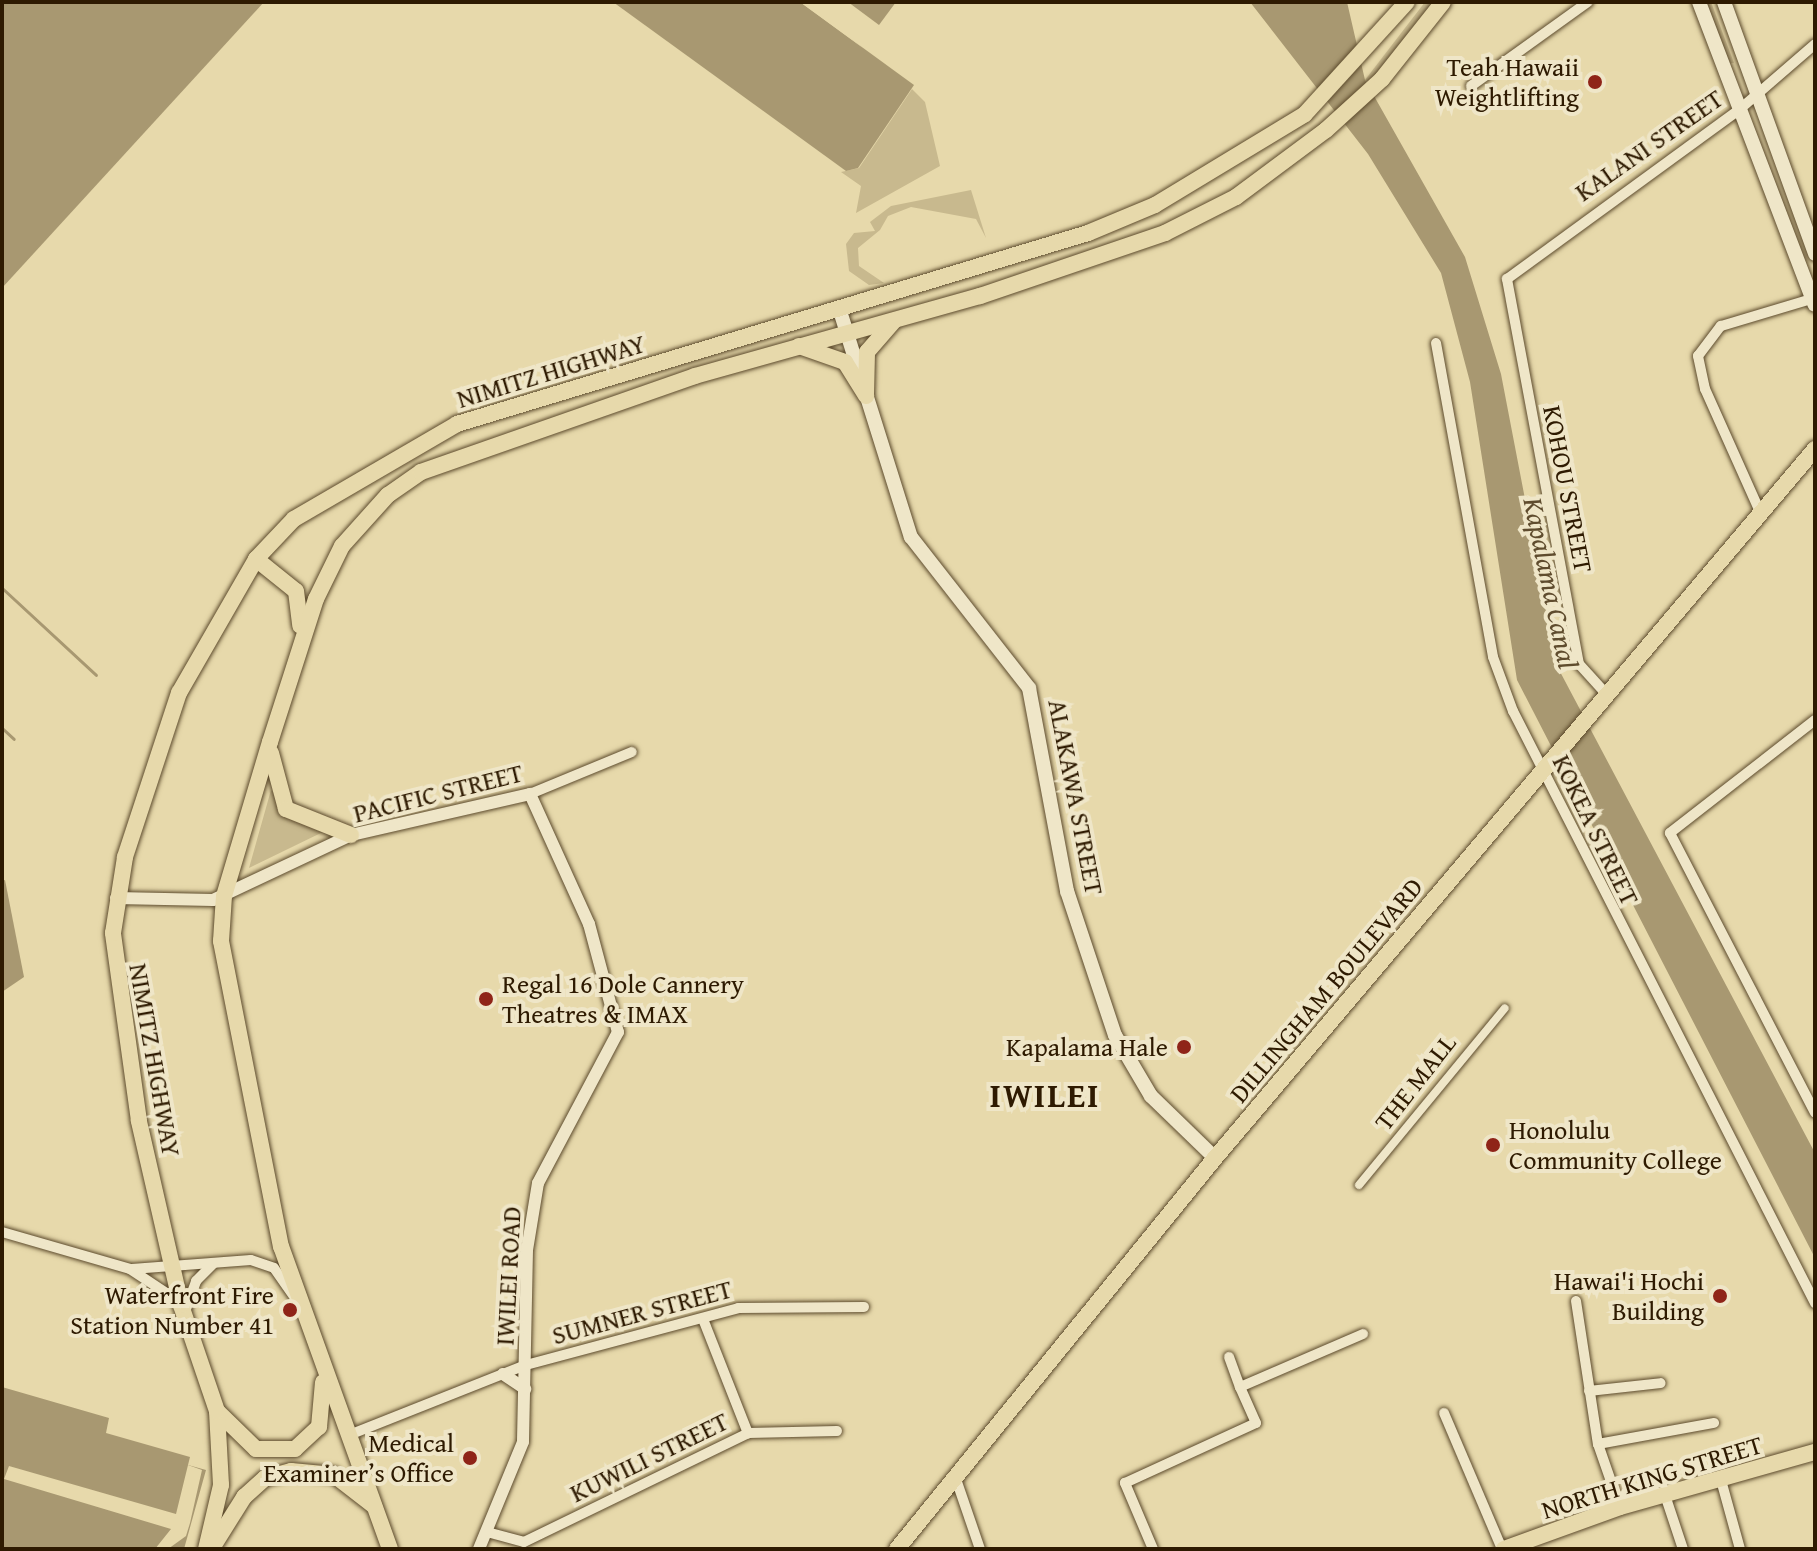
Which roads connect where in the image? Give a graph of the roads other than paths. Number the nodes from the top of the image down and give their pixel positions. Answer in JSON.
{"nodes":[{"id":1,"x":1407,"y":2,"type":"edge"},
{"id":2,"x":1443,"y":2,"type":"edge"},
{"id":3,"x":1588,"y":2,"type":"edge"},
{"id":4,"x":1699,"y":2,"type":"edge"},
{"id":5,"x":1724,"y":2,"type":"edge"},
{"id":6,"x":1815,"y":44,"type":"edge"},
{"id":7,"x":1471,"y":86,"type":"dead end"},
{"id":8,"x":1757,"y":96,"type":"junction"},
{"id":9,"x":1740,"y":109,"type":"junction"},
{"id":10,"x":1815,"y":254,"type":"edge"},
{"id":11,"x":1507,"y":279,"type":"joint"},
{"id":12,"x":1814,"y":301,"type":"edge"},
{"id":13,"x":840,"y":311,"type":"junction"},
{"id":14,"x":896,"y":320,"type":"junction"},
{"id":15,"x":845,"y":331,"type":"junction"},
{"id":16,"x":1436,"y":343,"type":"dead end"},
{"id":17,"x":798,"y":345,"type":"junction"},
{"id":18,"x":866,"y":396,"type":"junction"},
{"id":19,"x":1815,"y":449,"type":"edge"},
{"id":20,"x":1815,"y":457,"type":"edge"},
{"id":21,"x":1800,"y":469,"type":"junction"},
{"id":22,"x":1761,"y":514,"type":"junction"},
{"id":23,"x":256,"y":559,"type":"junction"},
{"id":24,"x":299,"y":652,"type":"junction"},
{"id":25,"x":1608,"y":696,"type":"junction"},
{"id":26,"x":1815,"y":720,"type":"edge"},
{"id":27,"x":270,"y":742,"type":"junction"},
{"id":28,"x":632,"y":752,"type":"dead end"},
{"id":29,"x":1543,"y":772,"type":"junction"},
{"id":30,"x":530,"y":794,"type":"junction"},
{"id":31,"x":351,"y":835,"type":"junction"},
{"id":32,"x":224,"y":896,"type":"junction"},
{"id":33,"x":116,"y":898,"type":"junction"},
{"id":34,"x":1505,"y":1008,"type":"dead end"},
{"id":35,"x":1815,"y":1113,"type":"edge"},
{"id":36,"x":1215,"y":1158,"type":"junction"},
{"id":37,"x":1359,"y":1185,"type":"dead end"},
{"id":38,"x":2,"y":1232,"type":"edge"},
{"id":39,"x":213,"y":1264,"type":"junction"},
{"id":40,"x":171,"y":1268,"type":"junction"},
{"id":41,"x":130,"y":1269,"type":"junction"},
{"id":42,"x":1576,"y":1301,"type":"dead end"},
{"id":43,"x":1815,"y":1303,"type":"edge"},
{"id":44,"x":181,"y":1305,"type":"junction"},
{"id":45,"x":299,"y":1305,"type":"junction"},
{"id":46,"x":864,"y":1307,"type":"dead end"},
{"id":47,"x":703,"y":1319,"type":"junction"},
{"id":48,"x":188,"y":1326,"type":"junction"},
{"id":49,"x":1363,"y":1334,"type":"dead end"},
{"id":50,"x":1229,"y":1357,"type":"dead end"},
{"id":51,"x":321,"y":1364,"type":"junction"},
{"id":52,"x":526,"y":1365,"type":"junction"},
{"id":53,"x":503,"y":1374,"type":"junction"},
{"id":54,"x":1661,"y":1383,"type":"dead end"},
{"id":55,"x":1240,"y":1387,"type":"junction"},
{"id":56,"x":525,"y":1389,"type":"junction"},
{"id":57,"x":1589,"y":1391,"type":"junction"},
{"id":58,"x":217,"y":1411,"type":"junction"},
{"id":59,"x":1444,"y":1413,"type":"dead end"},
{"id":60,"x":1714,"y":1423,"type":"dead end"},
{"id":61,"x":837,"y":1431,"type":"dead end"},
{"id":62,"x":748,"y":1433,"type":"junction"},
{"id":63,"x":349,"y":1435,"type":"junction"},
{"id":64,"x":1598,"y":1444,"type":"junction"},
{"id":65,"x":266,"y":1452,"type":"junction"},
{"id":66,"x":1815,"y":1452,"type":"edge"},
{"id":67,"x":955,"y":1475,"type":"junction"},
{"id":68,"x":265,"y":1478,"type":"junction"},
{"id":69,"x":1721,"y":1480,"type":"junction"},
{"id":70,"x":1665,"y":1495,"type":"junction"},
{"id":71,"x":375,"y":1507,"type":"junction"},
{"id":72,"x":1620,"y":1507,"type":"junction"},
{"id":73,"x":487,"y":1532,"type":"junction"},
{"id":74,"x":207,"y":1549,"type":"edge"},
{"id":75,"x":390,"y":1549,"type":"edge"},
{"id":76,"x":479,"y":1549,"type":"edge"},
{"id":77,"x":897,"y":1549,"type":"edge"},
{"id":78,"x":980,"y":1549,"type":"edge"},
{"id":79,"x":1153,"y":1549,"type":"edge"},
{"id":80,"x":1503,"y":1549,"type":"edge"},
{"id":81,"x":1683,"y":1549,"type":"edge"},
{"id":82,"x":1740,"y":1549,"type":"edge"}],
"edges":[{"from":1,"to":13,"type":"main road","name":"NIMITZ HIGHWAY"},
{"from":2,"to":14,"type":"main road","name":"NIMITZ HIGHWAY"},
{"from":3,"to":7,"type":"street"},
{"from":4,"to":9,"type":"main road"},
{"from":5,"to":8,"type":"main road"},
{"from":6,"to":8,"type":"street","name":"KALANI STREET"},
{"from":8,"to":9,"type":"street","name":"KALANI STREET"},
{"from":8,"to":10,"type":"main road"},
{"from":9,"to":11,"type":"street","name":"KALANI STREET"},
{"from":9,"to":12,"type":"main road"},
{"from":11,"to":25,"type":"street","name":"KOHOU STREET"},
{"from":12,"to":22,"type":"street"},
{"from":13,"to":15,"type":"main road","name":"ALAKAWA STREET"},
{"from":13,"to":23,"type":"main road","name":"NIMITZ HIGHWAY"},
{"from":14,"to":15,"type":"main road","name":"NIMITZ HIGHWAY"},
{"from":14,"to":18,"type":"main road"},
{"from":15,"to":17,"type":"main road","name":"NIMITZ HIGHWAY"},
{"from":15,"to":18,"type":"main road","name":"ALAKAWA STREET"},
{"from":16,"to":29,"type":"street","name":"KOKEA STREET"},
{"from":17,"to":18,"type":"main road"},
{"from":17,"to":24,"type":"main road","name":"NIMITZ HIGHWAY"},
{"from":18,"to":36,"type":"main road","name":"ALAKAWA STREET"},
{"from":19,"to":21,"type":"main road","name":"DILLINGHAM BOULEVARD"},
{"from":20,"to":21,"type":"main road","name":"DILLINGHAM BOULEVARD"},
{"from":21,"to":22,"type":"main road","name":"DILLINGHAM BOULEVARD"},
{"from":22,"to":25,"type":"main road","name":"DILLINGHAM BOULEVARD"},
{"from":23,"to":24,"type":"main road"},
{"from":23,"to":33,"type":"main road","name":"NIMITZ HIGHWAY"},
{"from":24,"to":27,"type":"main road","name":"NIMITZ HIGHWAY"},
{"from":25,"to":29,"type":"main road","name":"DILLINGHAM BOULEVARD"},
{"from":26,"to":35,"type":"street"},
{"from":27,"to":31,"type":"main road"},
{"from":27,"to":32,"type":"main road","name":"NIMITZ HIGHWAY"},
{"from":28,"to":30,"type":"street","name":"PACIFIC STREET"},
{"from":29,"to":36,"type":"main road","name":"DILLINGHAM BOULEVARD"},
{"from":29,"to":43,"type":"street","name":"KOKEA STREET"},
{"from":30,"to":31,"type":"street","name":"PACIFIC STREET"},
{"from":30,"to":52,"type":"street","name":"IWILEI ROAD"},
{"from":31,"to":32,"type":"street","name":"PACIFIC STREET"},
{"from":32,"to":33,"type":"street","name":"PACIFIC STREET"},
{"from":32,"to":45,"type":"main road","name":"NIMITZ HIGHWAY"},
{"from":33,"to":40,"type":"main road","name":"NIMITZ HIGHWAY"},
{"from":34,"to":37,"type":"street","name":"THE MALL"},
{"from":36,"to":67,"type":"main road","name":"DILLINGHAM BOULEVARD"},
{"from":38,"to":41,"type":"street"},
{"from":39,"to":40,"type":"street"},
{"from":39,"to":45,"type":"street"},
{"from":39,"to":48,"type":"street"},
{"from":40,"to":41,"type":"street"},
{"from":40,"to":44,"type":"main road","name":"NIMITZ HIGHWAY"},
{"from":41,"to":44,"type":"street"},
{"from":42,"to":57,"type":"street"},
{"from":44,"to":48,"type":"main road","name":"NIMITZ HIGHWAY"},
{"from":45,"to":51,"type":"main road","name":"NIMITZ HIGHWAY"},
{"from":46,"to":47,"type":"street","name":"SUMNER STREET"},
{"from":47,"to":52,"type":"street","name":"SUMNER STREET"},
{"from":47,"to":62,"type":"street"},
{"from":48,"to":58,"type":"main road","name":"NIMITZ HIGHWAY"},
{"from":49,"to":55,"type":"street"},
{"from":50,"to":55,"type":"street"},
{"from":51,"to":63,"type":"main road","name":"NIMITZ HIGHWAY"},
{"from":51,"to":65,"type":"main road"},
{"from":52,"to":53,"type":"street","name":"SUMNER STREET"},
{"from":52,"to":56,"type":"street","name":"IWILEI ROAD"},
{"from":53,"to":56,"type":"street"},
{"from":53,"to":63,"type":"street","name":"SUMNER STREET"},
{"from":54,"to":57,"type":"street"},
{"from":55,"to":79,"type":"street"},
{"from":56,"to":73,"type":"street","name":"IWILEI ROAD"},
{"from":57,"to":64,"type":"street"},
{"from":58,"to":65,"type":"main road"},
{"from":58,"to":74,"type":"main road","name":"NIMITZ HIGHWAY"},
{"from":59,"to":80,"type":"street"},
{"from":60,"to":64,"type":"street"},
{"from":61,"to":62,"type":"street","name":"KUWILI STREET"},
{"from":62,"to":73,"type":"street","name":"KUWILI STREET"},
{"from":63,"to":71,"type":"main road","name":"NIMITZ HIGHWAY"},
{"from":64,"to":72,"type":"street"},
{"from":65,"to":68,"type":"main road"},
{"from":66,"to":69,"type":"main road","name":"NORTH KING STREET"},
{"from":67,"to":77,"type":"main road","name":"DILLINGHAM BOULEVARD"},
{"from":67,"to":78,"type":"street"},
{"from":68,"to":71,"type":"main road"},
{"from":68,"to":74,"type":"main road"},
{"from":69,"to":70,"type":"main road","name":"NORTH KING STREET"},
{"from":69,"to":82,"type":"street"},
{"from":70,"to":72,"type":"main road","name":"NORTH KING STREET"},
{"from":70,"to":81,"type":"street"},
{"from":71,"to":75,"type":"main road","name":"NIMITZ HIGHWAY"},
{"from":72,"to":80,"type":"main road","name":"NORTH KING STREET"},
{"from":73,"to":76,"type":"street","name":"IWILEI ROAD"}]}
